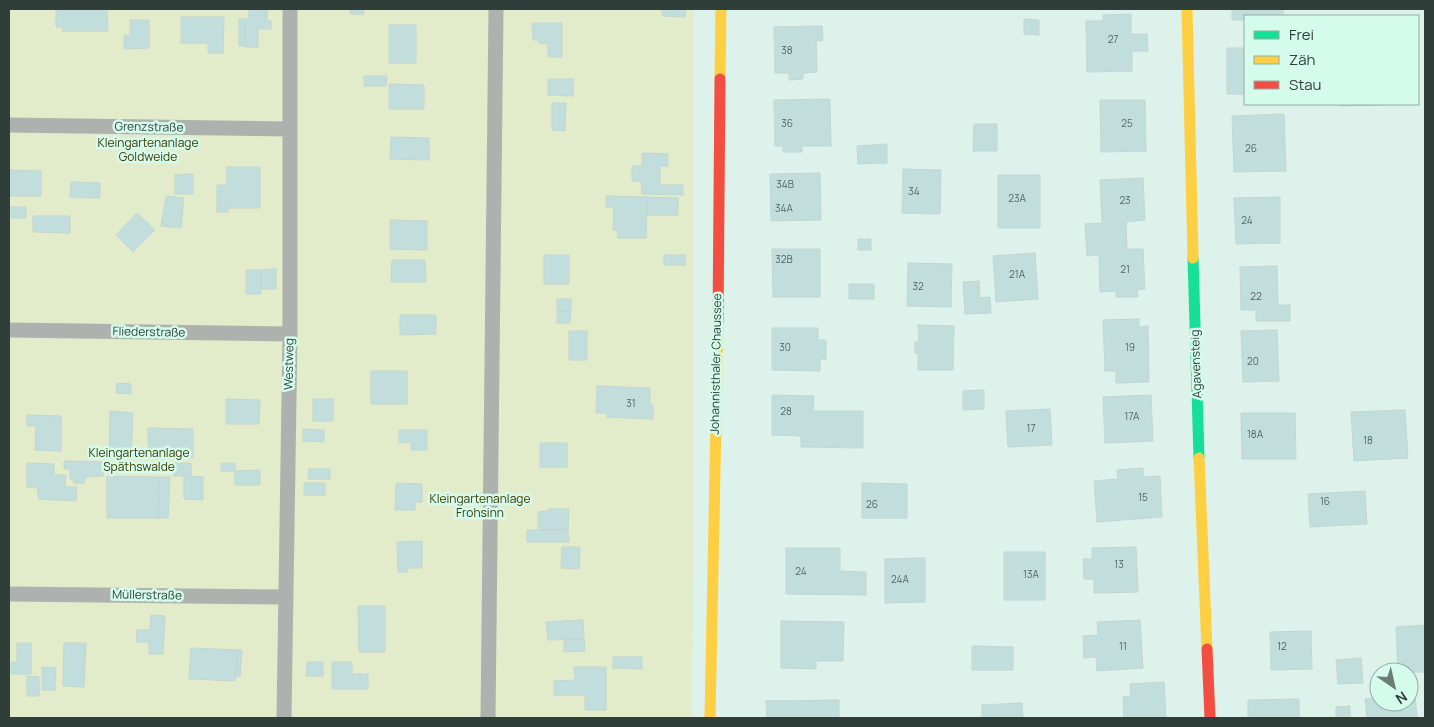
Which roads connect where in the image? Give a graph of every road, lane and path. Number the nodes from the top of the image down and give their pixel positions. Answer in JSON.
{"nodes":[{"id":1,"x":290,"y":9,"type":"edge"},
{"id":2,"x":496,"y":9,"type":"edge"},
{"id":3,"x":720,"y":9,"type":"edge"},
{"id":4,"x":1188,"y":9,"type":"edge"},
{"id":5,"x":9,"y":125,"type":"edge"},
{"id":6,"x":289,"y":129,"type":"junction"},
{"id":7,"x":9,"y":330,"type":"edge"},
{"id":8,"x":290,"y":334,"type":"junction"},
{"id":9,"x":9,"y":594,"type":"edge"},
{"id":10,"x":285,"y":597,"type":"junction"},
{"id":11,"x":284,"y":718,"type":"edge"},
{"id":12,"x":488,"y":718,"type":"edge"},
{"id":13,"x":710,"y":718,"type":"edge"},
{"id":14,"x":1210,"y":718,"type":"edge"}],
"edges":[{"from":1,"to":6,"type":"lane","name":"Westweg"},
{"from":2,"to":12,"type":"lane"},
{"from":3,"to":13,"type":"street","name":"Johannisthaler Chaussee"},
{"from":4,"to":14,"type":"street","name":"Agavensteig"},
{"from":5,"to":6,"type":"lane","name":"Grenzstraße"},
{"from":6,"to":8,"type":"lane","name":"Westweg"},
{"from":7,"to":8,"type":"lane","name":"Fliederstraße"},
{"from":8,"to":10,"type":"lane","name":"Westweg"},
{"from":9,"to":10,"type":"lane","name":"Müllerstraße"},
{"from":10,"to":11,"type":"lane","name":"Westweg"}]}
